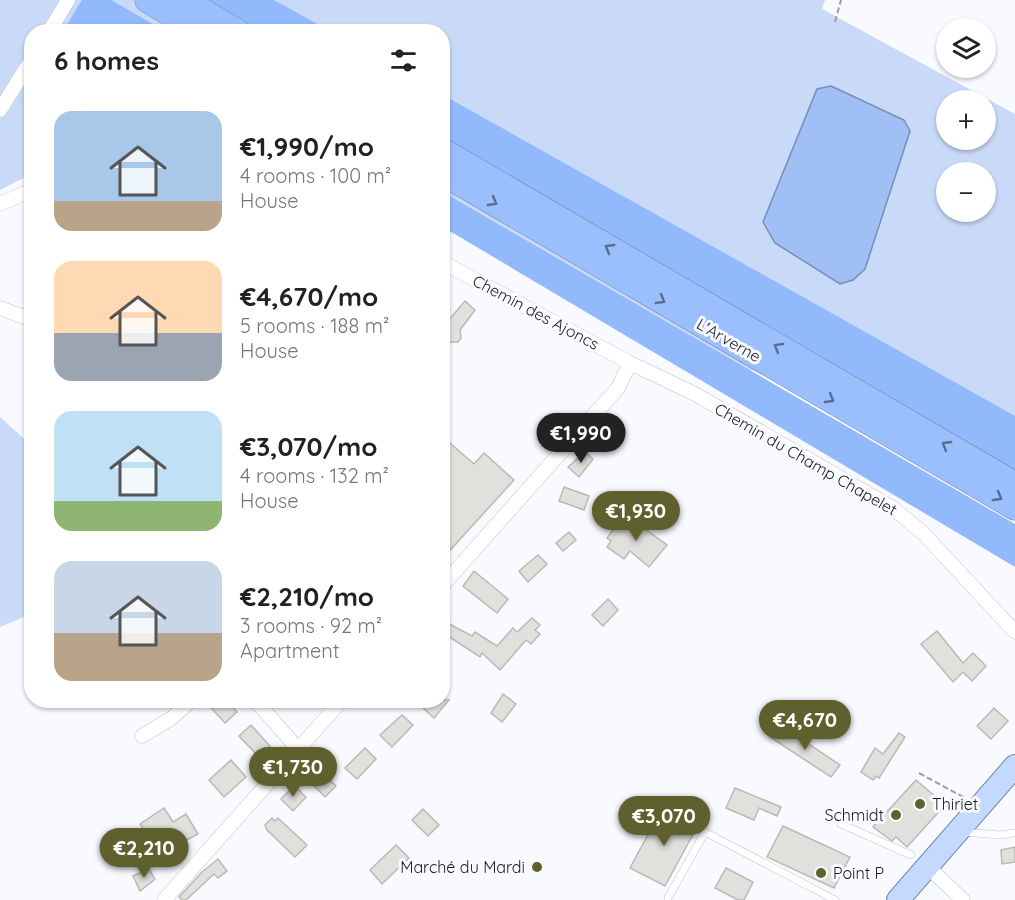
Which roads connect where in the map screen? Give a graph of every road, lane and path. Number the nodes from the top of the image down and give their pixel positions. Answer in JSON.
{"nodes":[{"id":1,"x":148,"y":0,"type":"edge"},
{"id":2,"x":183,"y":0,"type":"edge"},
{"id":3,"x":841,"y":0,"type":"edge"},
{"id":4,"x":66,"y":3,"type":"edge"},
{"id":5,"x":835,"y":22,"type":"dead end"},
{"id":6,"x":54,"y":24,"type":"edge"},
{"id":7,"x":188,"y":24,"type":"edge"},
{"id":8,"x":224,"y":24,"type":"edge"},
{"id":9,"x":24,"y":72,"type":"edge"},
{"id":10,"x":0,"y":110,"type":"edge"},
{"id":11,"x":450,"y":156,"type":"edge"},
{"id":12,"x":450,"y":177,"type":"edge"},
{"id":13,"x":24,"y":194,"type":"edge"},
{"id":14,"x":0,"y":204,"type":"edge"},
{"id":15,"x":450,"y":266,"type":"edge"},
{"id":16,"x":0,"y":308,"type":"edge"},
{"id":17,"x":24,"y":317,"type":"edge"},
{"id":18,"x":630,"y":363,"type":"junction"},
{"id":19,"x":1015,"y":485,"type":"edge"},
{"id":20,"x":1015,"y":507,"type":"edge"},
{"id":21,"x":450,"y":577,"type":"edge"},
{"id":22,"x":1014,"y":630,"type":"edge"},
{"id":23,"x":183,"y":708,"type":"edge"},
{"id":24,"x":262,"y":708,"type":"edge"},
{"id":25,"x":335,"y":708,"type":"edge"},
{"id":26,"x":142,"y":736,"type":"dead end"},
{"id":27,"x":299,"y":750,"type":"junction"},
{"id":28,"x":1015,"y":765,"type":"edge"},
{"id":29,"x":919,"y":773,"type":"dead end"},
{"id":30,"x":978,"y":805,"type":"junction"},
{"id":31,"x":841,"y":824,"type":"dead end"},
{"id":32,"x":956,"y":831,"type":"junction"},
{"id":33,"x":1015,"y":832,"type":"edge"},
{"id":34,"x":919,"y":860,"type":"junction"},
{"id":35,"x":668,"y":898,"type":"dead end"},
{"id":36,"x":164,"y":900,"type":"edge"},
{"id":37,"x":835,"y":900,"type":"edge"},
{"id":38,"x":898,"y":900,"type":"edge"},
{"id":39,"x":963,"y":900,"type":"edge"}],
"edges":[{"from":1,"to":7,"type":"highway"},
{"from":2,"to":8,"type":"highway"},
{"from":3,"to":5,"type":"path"},
{"from":4,"to":6,"type":"street"},
{"from":9,"to":10,"type":"street"},
{"from":19,"to":11,"type":"highway","name":"L'Arverne","one_way":true},
{"from":12,"to":20,"type":"highway","name":"L'Arverne","one_way":true},
{"from":13,"to":14,"type":"street"},
{"from":15,"to":18,"type":"street","name":"Chemin des Ajoncs"},
{"from":16,"to":17,"type":"street"},
{"from":18,"to":21,"type":"street"},
{"from":18,"to":22,"type":"street","name":"Chemin du Champ Chapelet"},
{"from":23,"to":26,"type":"street"},
{"from":24,"to":27,"type":"street"},
{"from":25,"to":27,"type":"street"},
{"from":27,"to":36,"type":"street"},
{"from":28,"to":30,"type":"main road"},
{"from":29,"to":30,"type":"path"},
{"from":30,"to":32,"type":"main road"},
{"from":31,"to":34,"type":"lane"},
{"from":32,"to":33,"type":"lane"},
{"from":32,"to":34,"type":"main road"},
{"from":34,"to":38,"type":"main road"},
{"from":34,"to":39,"type":"street"},
{"from":35,"to":37,"type":"lane"}]}
